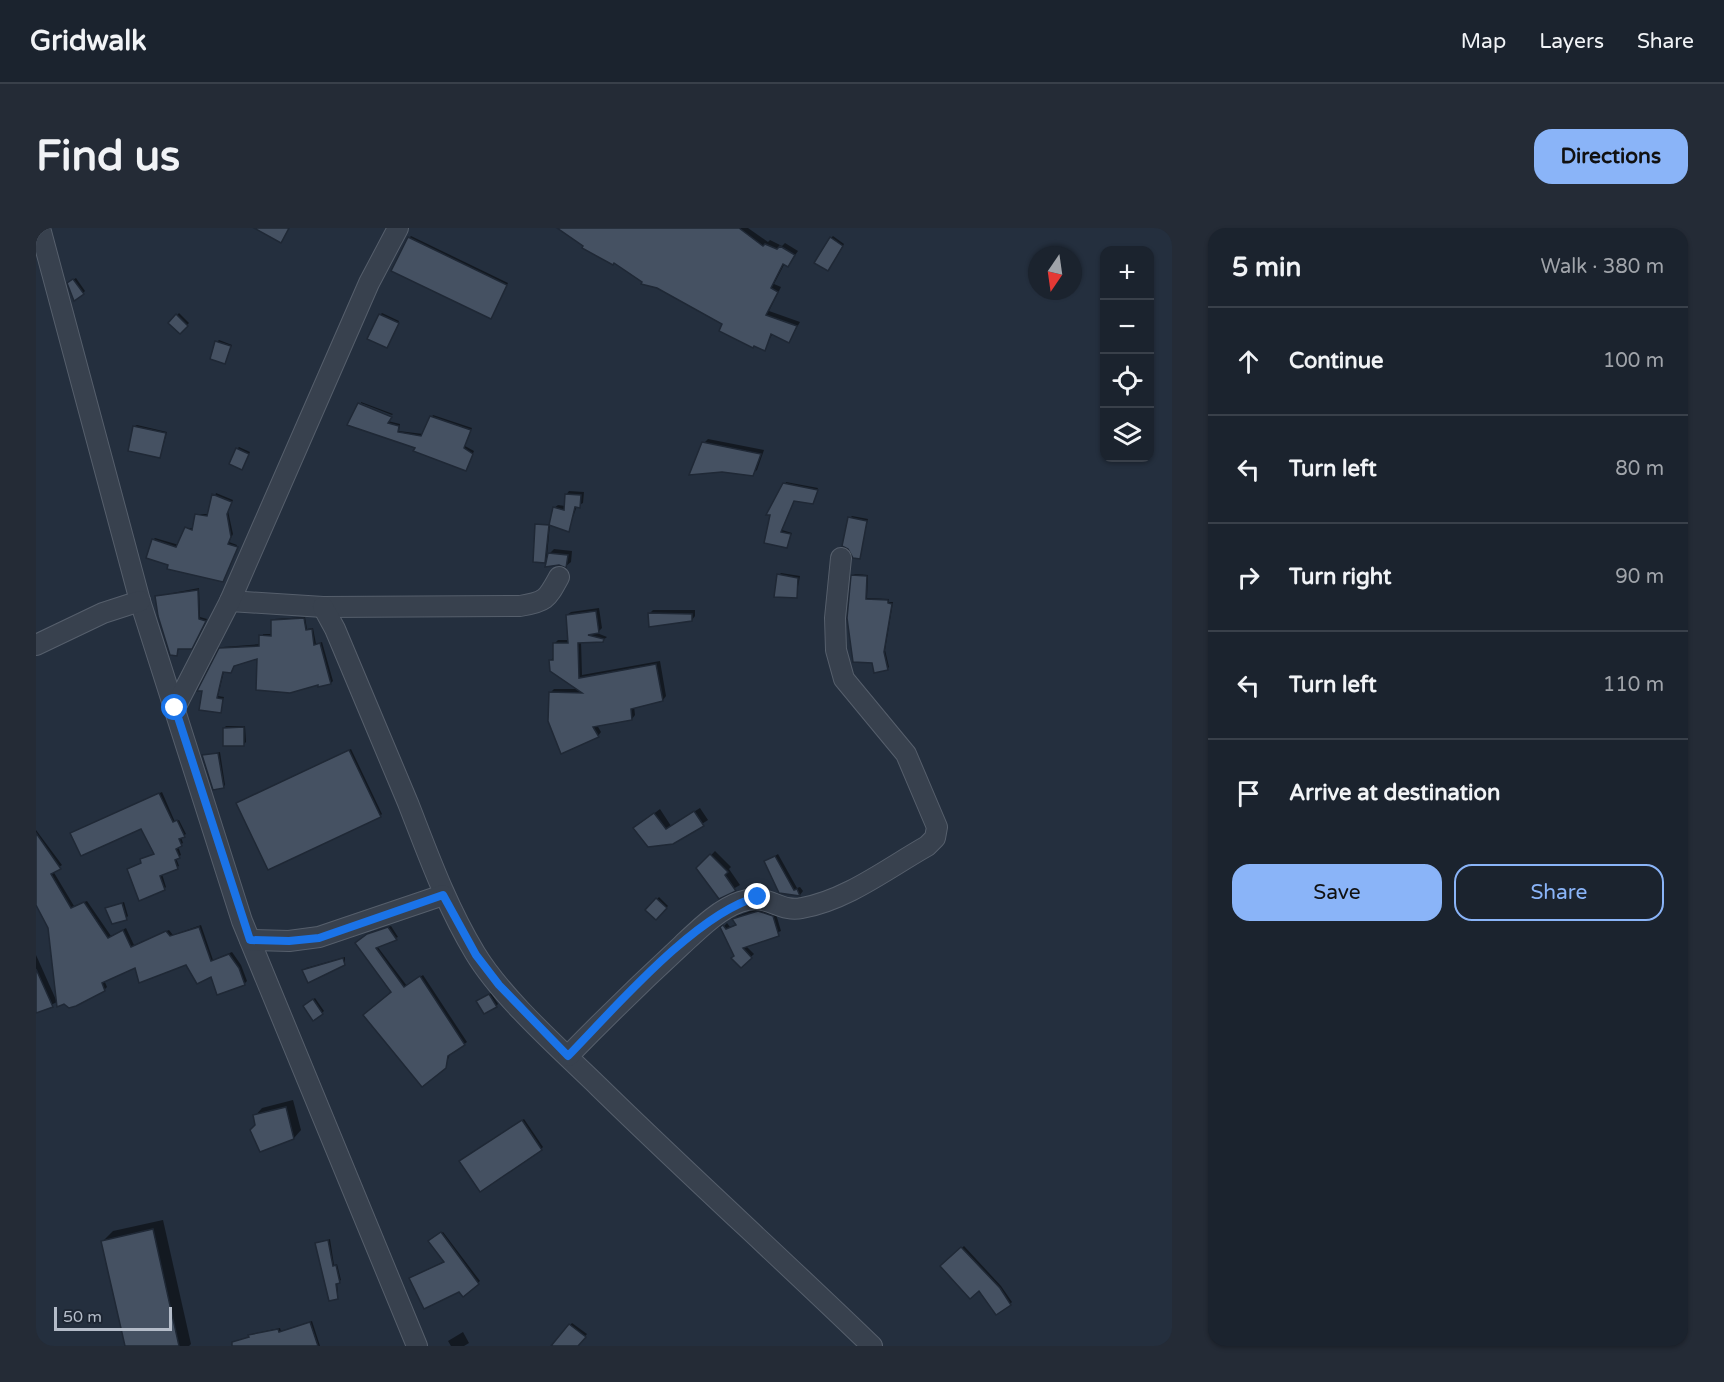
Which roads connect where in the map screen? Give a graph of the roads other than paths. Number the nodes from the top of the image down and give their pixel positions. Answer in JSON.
{"nodes":[{"id":1,"x":40,"y":228,"type":"edge"},
{"id":2,"x":398,"y":228,"type":"edge"},
{"id":3,"x":841,"y":558,"type":"dead end"},
{"id":4,"x":559,"y":577,"type":"dead end"},
{"id":5,"x":230,"y":601,"type":"junction"},
{"id":6,"x":140,"y":602,"type":"junction"},
{"id":7,"x":323,"y":607,"type":"junction"},
{"id":8,"x":36,"y":645,"type":"edge"},
{"id":9,"x":175,"y":708,"type":"junction"},
{"id":10,"x":443,"y":895,"type":"junction"},
{"id":11,"x":250,"y":940,"type":"junction"},
{"id":12,"x":568,"y":1056,"type":"junction"},
{"id":13,"x":417,"y":1346,"type":"edge"},
{"id":14,"x":872,"y":1346,"type":"edge"}],
"edges":[{"from":1,"to":6,"type":"street"},
{"from":2,"to":5,"type":"street"},
{"from":3,"to":12,"type":"street"},
{"from":4,"to":7,"type":"street"},
{"from":5,"to":7,"type":"street"},
{"from":5,"to":9,"type":"street"},
{"from":6,"to":8,"type":"street"},
{"from":6,"to":9,"type":"street"},
{"from":7,"to":10,"type":"street"},
{"from":9,"to":11,"type":"street"},
{"from":10,"to":11,"type":"street"},
{"from":10,"to":12,"type":"street"},
{"from":11,"to":13,"type":"street"},
{"from":12,"to":14,"type":"street"}]}
